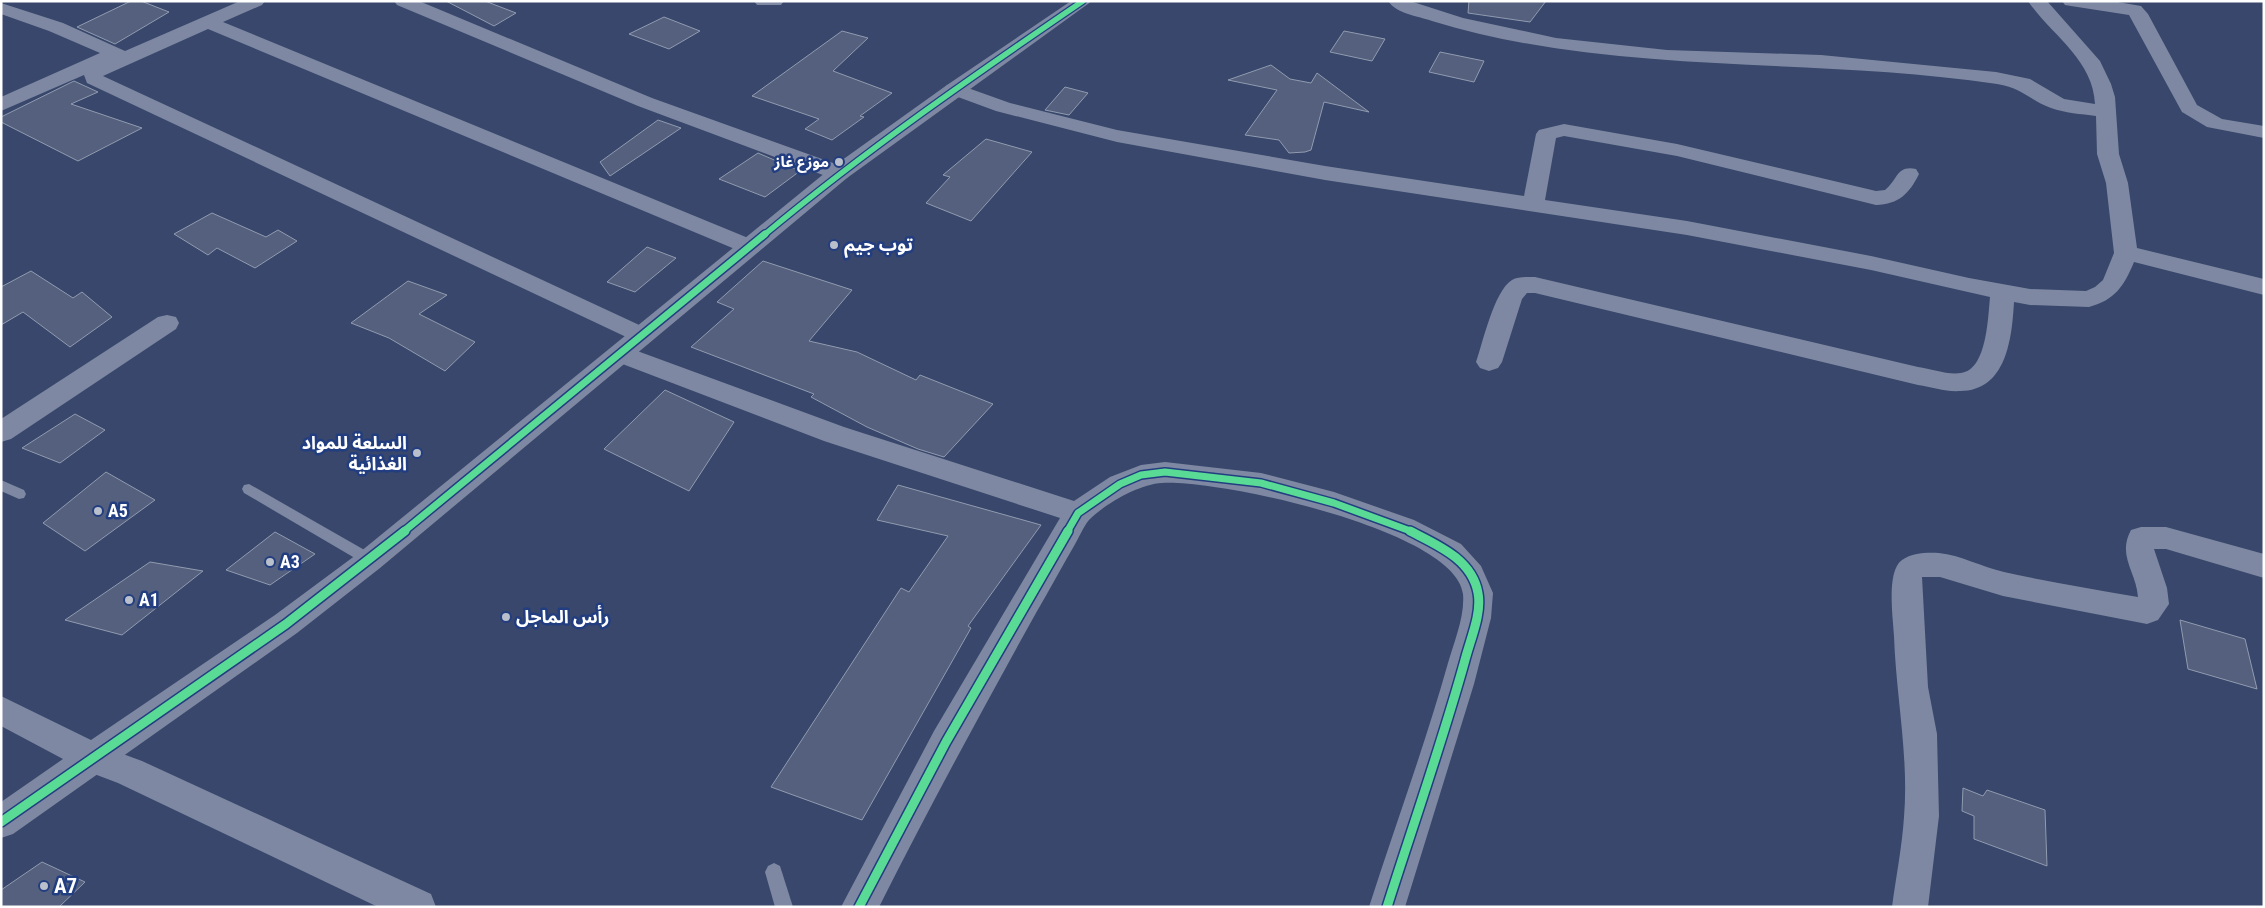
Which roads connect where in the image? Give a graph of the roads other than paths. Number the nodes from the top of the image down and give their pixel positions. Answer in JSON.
{"nodes":[{"id":1,"x":256,"y":1,"type":"edge"},
{"id":2,"x":403,"y":1,"type":"edge"},
{"id":3,"x":763,"y":1,"type":"edge"},
{"id":4,"x":775,"y":1,"type":"edge"},
{"id":5,"x":1083,"y":1,"type":"edge"},
{"id":6,"x":1397,"y":1,"type":"edge"},
{"id":7,"x":2037,"y":1,"type":"edge"},
{"id":8,"x":2071,"y":1,"type":"edge"},
{"id":9,"x":1,"y":8,"type":"edge"},
{"id":10,"x":209,"y":23,"type":"junction"},
{"id":11,"x":171,"y":28,"type":"dead end"},
{"id":12,"x":117,"y":53,"type":"junction"},
{"id":13,"x":954,"y":89,"type":"junction"},
{"id":14,"x":1,"y":105,"type":"edge"},
{"id":15,"x":2104,"y":111,"type":"junction"},
{"id":16,"x":2264,"y":132,"type":"edge"},
{"id":17,"x":839,"y":173,"type":"junction"},
{"id":18,"x":1908,"y":174,"type":"dead end"},
{"id":19,"x":1533,"y":206,"type":"junction"},
{"id":20,"x":750,"y":247,"type":"junction"},
{"id":21,"x":2126,"y":253,"type":"junction"},
{"id":22,"x":2264,"y":287,"type":"edge"},
{"id":23,"x":2002,"y":292,"type":"junction"},
{"id":24,"x":167,"y":324,"type":"dead end"},
{"id":25,"x":641,"y":336,"type":"junction"},
{"id":26,"x":621,"y":354,"type":"junction"},
{"id":27,"x":1489,"y":362,"type":"dead end"},
{"id":28,"x":1,"y":432,"type":"edge"},
{"id":29,"x":1,"y":485,"type":"edge"},
{"id":30,"x":249,"y":489,"type":"dead end"},
{"id":31,"x":19,"y":494,"type":"dead end"},
{"id":32,"x":1078,"y":513,"type":"junction"},
{"id":33,"x":370,"y":560,"type":"junction"},
{"id":34,"x":2264,"y":566,"type":"edge"},
{"id":35,"x":1,"y":710,"type":"edge"},
{"id":36,"x":93,"y":758,"type":"junction"},
{"id":37,"x":1,"y":822,"type":"edge"},
{"id":38,"x":774,"y":872,"type":"dead end"},
{"id":39,"x":407,"y":905,"type":"edge"},
{"id":40,"x":784,"y":907,"type":"edge"},
{"id":41,"x":859,"y":907,"type":"edge"},
{"id":42,"x":1387,"y":907,"type":"edge"},
{"id":43,"x":1910,"y":907,"type":"edge"}],
"edges":[{"from":1,"to":10,"type":"street"},
{"from":2,"to":17,"type":"street"},
{"from":3,"to":4,"type":"street"},
{"from":5,"to":13,"type":"street"},
{"from":6,"to":15,"type":"street"},
{"from":7,"to":15,"type":"street"},
{"from":8,"to":16,"type":"street"},
{"from":9,"to":12,"type":"street"},
{"from":10,"to":20,"type":"street"},
{"from":10,"to":25,"type":"street"},
{"from":11,"to":12,"type":"street"},
{"from":12,"to":14,"type":"street"},
{"from":13,"to":17,"type":"street"},
{"from":13,"to":19,"type":"street"},
{"from":15,"to":21,"type":"street"},
{"from":17,"to":20,"type":"street"},
{"from":18,"to":19,"type":"street"},
{"from":19,"to":23,"type":"street"},
{"from":20,"to":25,"type":"street"},
{"from":21,"to":22,"type":"street"},
{"from":21,"to":23,"type":"street"},
{"from":23,"to":27,"type":"street"},
{"from":24,"to":28,"type":"street"},
{"from":25,"to":26,"type":"street"},
{"from":26,"to":32,"type":"street"},
{"from":26,"to":33,"type":"street"},
{"from":29,"to":31,"type":"lane"},
{"from":30,"to":33,"type":"lane"},
{"from":32,"to":41,"type":"street"},
{"from":32,"to":42,"type":"street"},
{"from":33,"to":36,"type":"street"},
{"from":34,"to":43,"type":"street"},
{"from":35,"to":36,"type":"street"},
{"from":36,"to":37,"type":"street"},
{"from":36,"to":39,"type":"street"},
{"from":38,"to":40,"type":"lane"}]}
